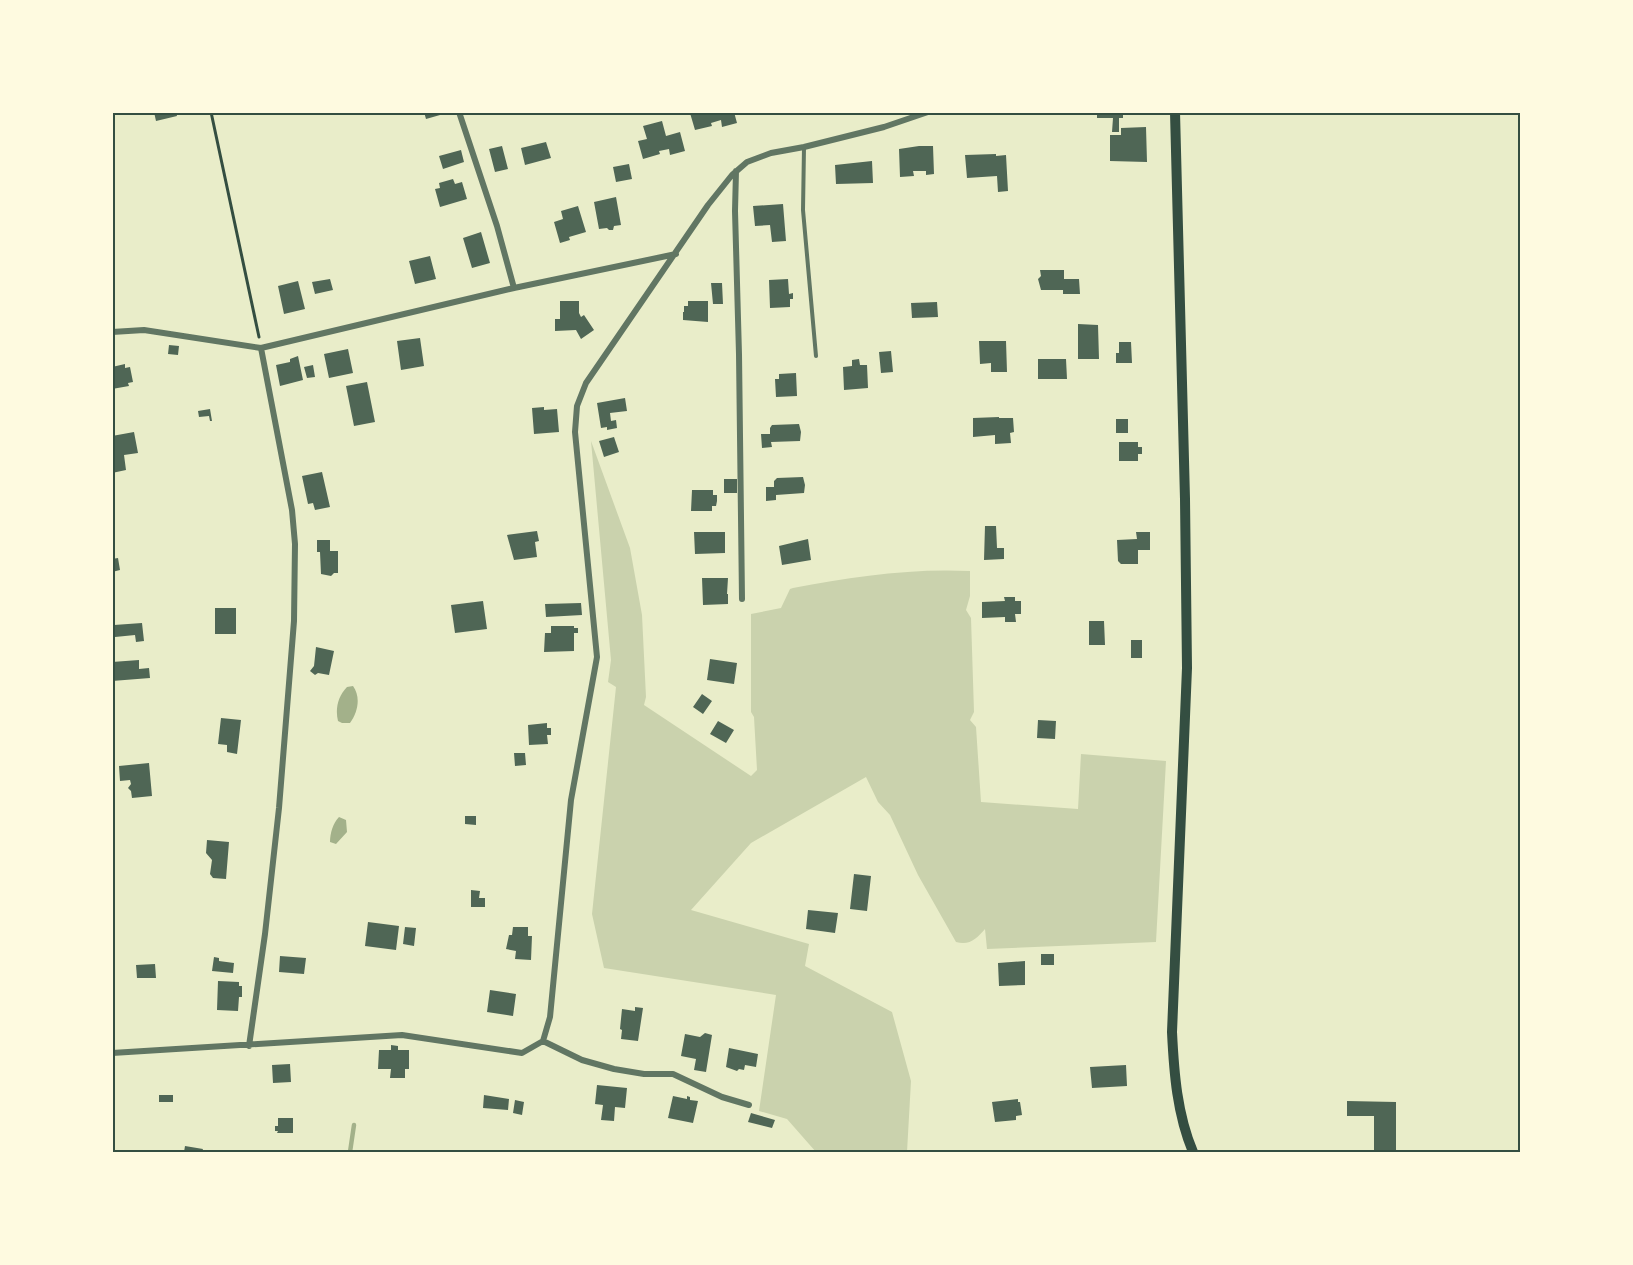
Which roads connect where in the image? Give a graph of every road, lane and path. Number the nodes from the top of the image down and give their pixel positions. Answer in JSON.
{"nodes":[{"id":1,"x":212,"y":112,"type":"edge"},
{"id":2,"x":459,"y":112,"type":"edge"},
{"id":3,"x":928,"y":112,"type":"edge"},
{"id":4,"x":1175,"y":112,"type":"edge"},
{"id":5,"x":804,"y":147,"type":"junction"},
{"id":6,"x":736,"y":171,"type":"junction"},
{"id":7,"x":676,"y":254,"type":"junction"},
{"id":8,"x":514,"y":288,"type":"junction"},
{"id":9,"x":112,"y":332,"type":"edge"},
{"id":10,"x":261,"y":348,"type":"junction"},
{"id":11,"x":816,"y":356,"type":"dead end"},
{"id":12,"x":742,"y":599,"type":"dead end"},
{"id":13,"x":543,"y":1041,"type":"junction"},
{"id":14,"x":249,"y":1046,"type":"junction"},
{"id":15,"x":112,"y":1053,"type":"edge"},
{"id":16,"x":749,"y":1105,"type":"dead end"},
{"id":17,"x":1193,"y":1152,"type":"edge"}],
"edges":[{"from":1,"to":10,"type":"path"},
{"from":2,"to":8,"type":"street"},
{"from":3,"to":5,"type":"street"},
{"from":4,"to":17,"type":"main road"},
{"from":5,"to":6,"type":"street"},
{"from":5,"to":11,"type":"lane"},
{"from":6,"to":7,"type":"street"},
{"from":6,"to":12,"type":"street"},
{"from":7,"to":8,"type":"street"},
{"from":7,"to":13,"type":"street"},
{"from":8,"to":10,"type":"street"},
{"from":9,"to":10,"type":"street"},
{"from":10,"to":14,"type":"street"},
{"from":13,"to":14,"type":"street"},
{"from":13,"to":16,"type":"street"},
{"from":14,"to":15,"type":"street"}]}
